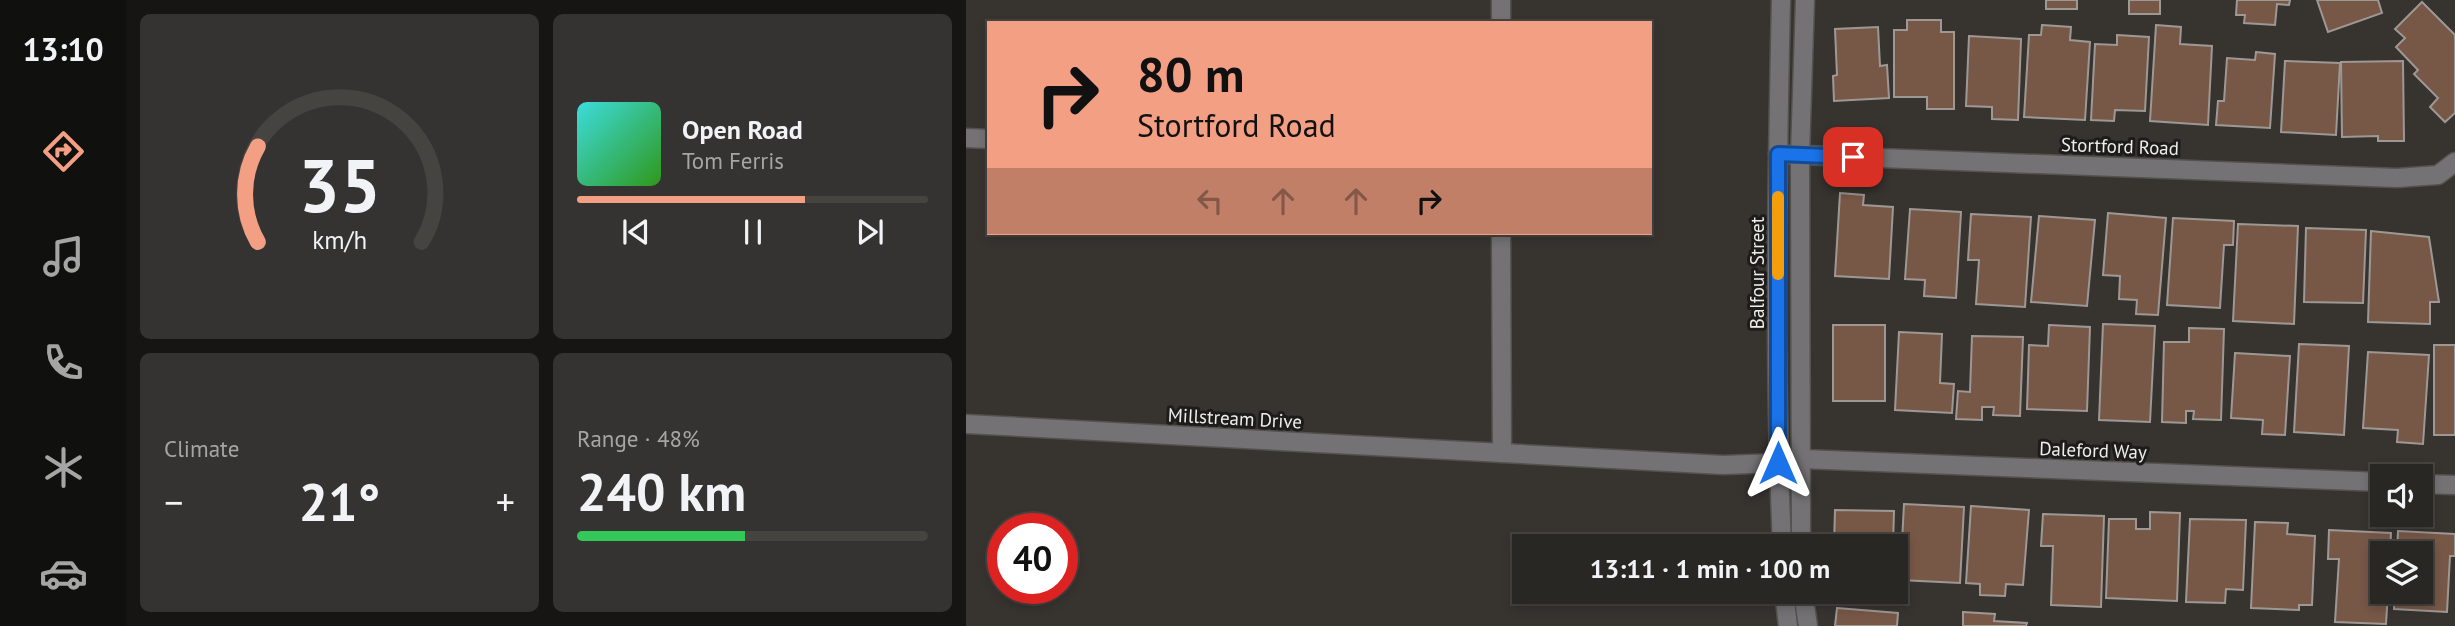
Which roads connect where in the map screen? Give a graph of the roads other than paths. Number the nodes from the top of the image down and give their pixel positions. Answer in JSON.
{"nodes":[{"id":1,"x":1501,"y":0,"type":"edge"},
{"id":2,"x":1781,"y":0,"type":"edge"},
{"id":3,"x":1805,"y":0,"type":"edge"},
{"id":4,"x":1501,"y":21,"type":"edge"},
{"id":5,"x":966,"y":138,"type":"edge"},
{"id":6,"x":987,"y":139,"type":"edge"},
{"id":7,"x":1778,"y":154,"type":"junction"},
{"id":8,"x":1800,"y":155,"type":"junction"},
{"id":9,"x":2455,"y":162,"type":"edge"},
{"id":10,"x":1501,"y":235,"type":"edge"},
{"id":11,"x":1778,"y":311,"type":"junction"},
{"id":12,"x":1801,"y":311,"type":"junction"},
{"id":13,"x":966,"y":424,"type":"edge"},
{"id":14,"x":1502,"y":453,"type":"junction"},
{"id":15,"x":1802,"y":459,"type":"junction"},
{"id":16,"x":1778,"y":463,"type":"junction"},
{"id":17,"x":2370,"y":482,"type":"edge"},
{"id":18,"x":2433,"y":484,"type":"edge"},
{"id":19,"x":2455,"y":485,"type":"edge"},
{"id":20,"x":1781,"y":534,"type":"edge"},
{"id":21,"x":1801,"y":534,"type":"edge"},
{"id":22,"x":1785,"y":604,"type":"edge"},
{"id":23,"x":1805,"y":604,"type":"edge"},
{"id":24,"x":1788,"y":626,"type":"edge"},
{"id":25,"x":1808,"y":626,"type":"edge"}],
"edges":[{"from":1,"to":4,"type":"street"},
{"from":2,"to":7,"type":"street","name":"Balfour Street"},
{"from":3,"to":8,"type":"street"},
{"from":5,"to":6,"type":"street"},
{"from":7,"to":8,"type":"street","name":"Stortford Road"},
{"from":7,"to":11,"type":"street","name":"Balfour Street"},
{"from":8,"to":9,"type":"street","name":"Stortford Road"},
{"from":8,"to":12,"type":"street"},
{"from":10,"to":14,"type":"street"},
{"from":11,"to":12,"type":"street"},
{"from":11,"to":16,"type":"street","name":"Balfour Street"},
{"from":12,"to":15,"type":"street"},
{"from":13,"to":14,"type":"street","name":"Millstream Drive"},
{"from":14,"to":16,"type":"street","name":"Millstream Drive"},
{"from":15,"to":17,"type":"street","name":"Daleford Way"},
{"from":15,"to":21,"type":"street"},
{"from":16,"to":20,"type":"street","name":"Balfour Street"},
{"from":18,"to":19,"type":"street"},
{"from":22,"to":24,"type":"street"},
{"from":23,"to":25,"type":"street"}]}
